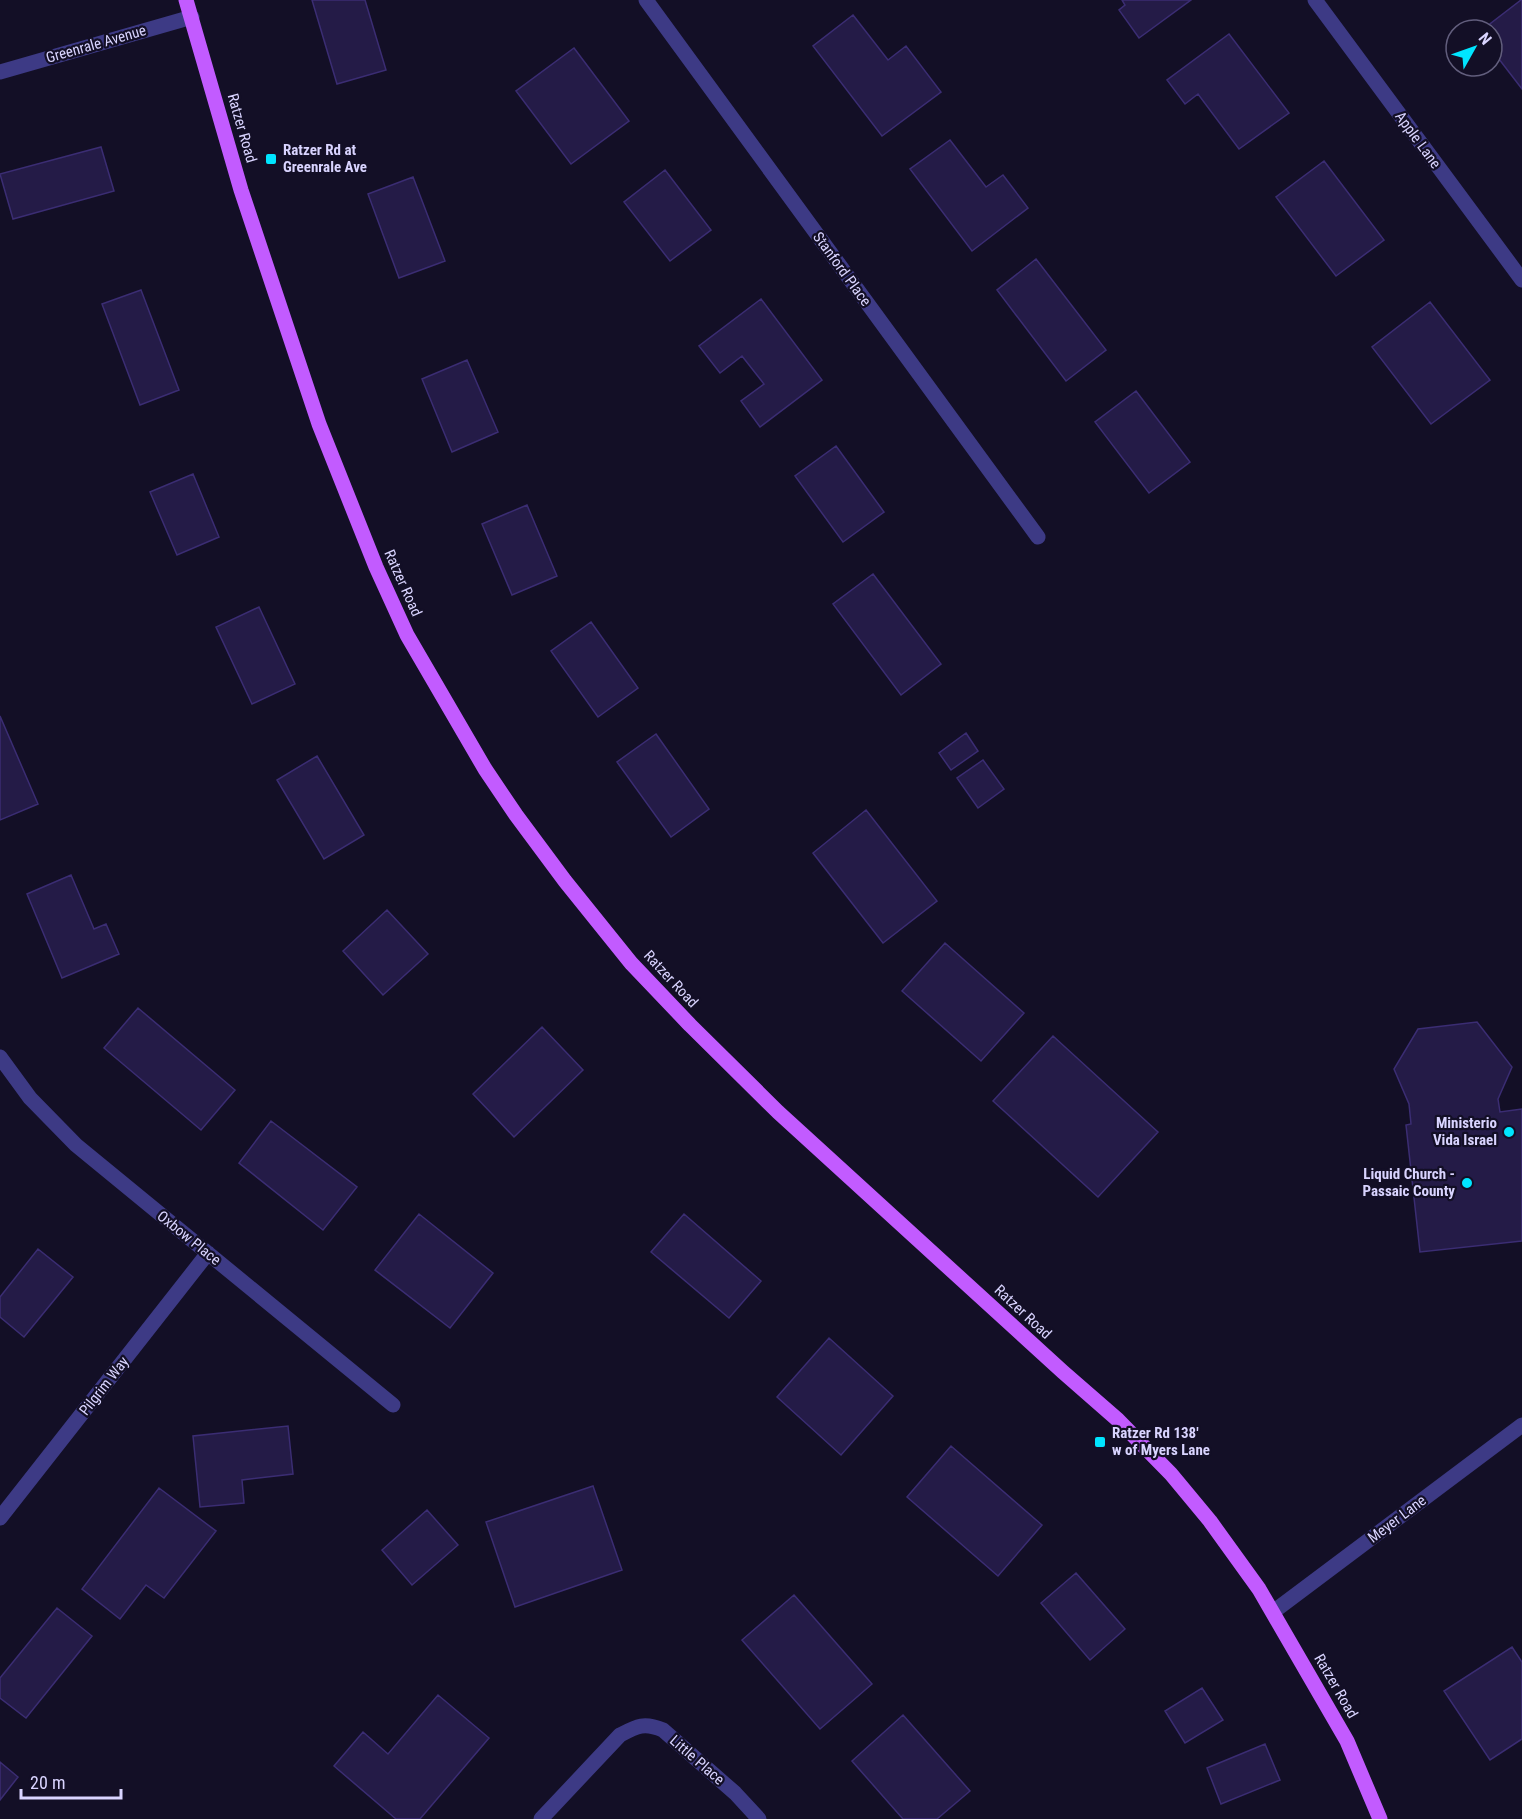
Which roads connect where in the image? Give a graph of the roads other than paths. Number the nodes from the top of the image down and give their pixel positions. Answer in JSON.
{"nodes":[{"id":1,"x":186,"y":0,"type":"edge"},
{"id":2,"x":646,"y":0,"type":"edge"},
{"id":3,"x":1315,"y":0,"type":"edge"},
{"id":4,"x":192,"y":17,"type":"junction"},
{"id":5,"x":0,"y":72,"type":"edge"},
{"id":6,"x":1522,"y":280,"type":"edge"},
{"id":7,"x":1038,"y":537,"type":"dead end"},
{"id":8,"x":0,"y":1057,"type":"edge"},
{"id":9,"x":208,"y":1253,"type":"junction"},
{"id":10,"x":393,"y":1405,"type":"dead end"},
{"id":11,"x":1522,"y":1425,"type":"edge"},
{"id":12,"x":0,"y":1518,"type":"edge"},
{"id":13,"x":1273,"y":1612,"type":"junction"},
{"id":14,"x":540,"y":1819,"type":"edge"},
{"id":15,"x":759,"y":1819,"type":"edge"},
{"id":16,"x":1380,"y":1819,"type":"edge"}],
"edges":[{"from":1,"to":4,"type":"main road","name":"Ratzer Road"},
{"from":2,"to":7,"type":"street","name":"Stanford Place"},
{"from":3,"to":6,"type":"street","name":"Apple Lane"},
{"from":4,"to":5,"type":"street","name":"Greenrale Avenue"},
{"from":4,"to":13,"type":"main road","name":"Ratzer Road"},
{"from":8,"to":9,"type":"street","name":"Oxbow Place"},
{"from":9,"to":10,"type":"street","name":"Oxbow Place"},
{"from":9,"to":12,"type":"street","name":"Pilgrim Way"},
{"from":11,"to":13,"type":"street","name":"Meyer Lane"},
{"from":13,"to":16,"type":"main road","name":"Ratzer Road"},
{"from":14,"to":15,"type":"street","name":"Little Place"}]}
